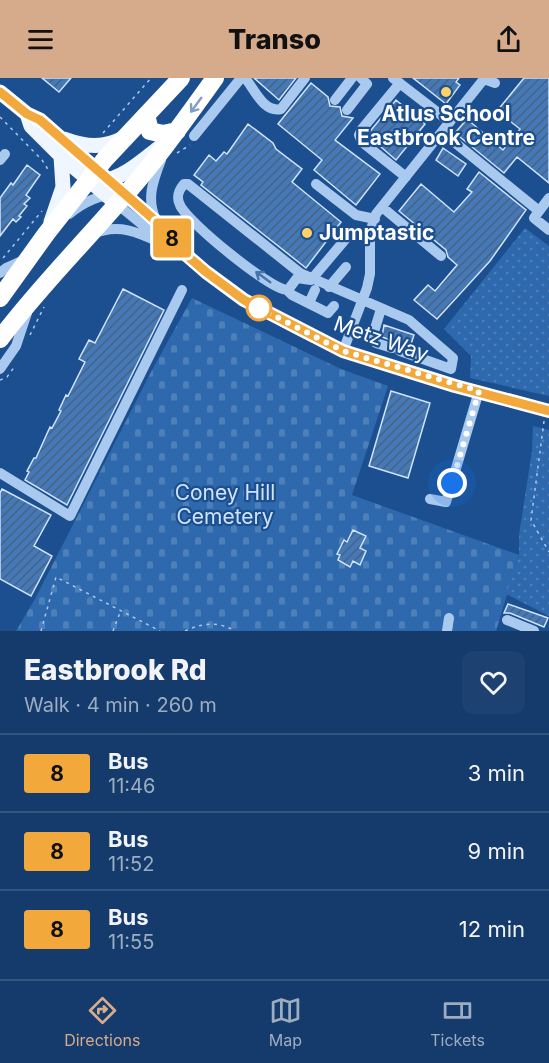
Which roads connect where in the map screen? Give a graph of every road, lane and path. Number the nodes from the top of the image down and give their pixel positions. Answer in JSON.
{"nodes":[{"id":1,"x":151,"y":78,"type":"edge"},
{"id":2,"x":181,"y":78,"type":"edge"},
{"id":3,"x":215,"y":78,"type":"edge"},
{"id":4,"x":243,"y":78,"type":"edge"},
{"id":5,"x":304,"y":78,"type":"edge"},
{"id":6,"x":352,"y":78,"type":"edge"},
{"id":7,"x":361,"y":78,"type":"edge"},
{"id":8,"x":484,"y":79,"type":"edge"},
{"id":9,"x":396,"y":81,"type":"edge"},
{"id":10,"x":495,"y":83,"type":"dead end"},
{"id":11,"x":0,"y":92,"type":"edge"},
{"id":12,"x":335,"y":100,"type":"dead end"},
{"id":13,"x":347,"y":110,"type":"dead end"},
{"id":14,"x":27,"y":114,"type":"junction"},
{"id":15,"x":147,"y":115,"type":"junction"},
{"id":16,"x":0,"y":117,"type":"edge"},
{"id":17,"x":450,"y":123,"type":"junction"},
{"id":18,"x":442,"y":132,"type":"junction"},
{"id":19,"x":59,"y":137,"type":"junction"},
{"id":20,"x":125,"y":137,"type":"junction"},
{"id":21,"x":179,"y":140,"type":"junction"},
{"id":22,"x":94,"y":147,"type":"junction"},
{"id":23,"x":61,"y":156,"type":"junction"},
{"id":24,"x":51,"y":175,"type":"dead end"},
{"id":25,"x":406,"y":177,"type":"junction"},
{"id":26,"x":316,"y":184,"type":"dead end"},
{"id":27,"x":107,"y":187,"type":"junction"},
{"id":28,"x":549,"y":198,"type":"edge"},
{"id":29,"x":382,"y":207,"type":"junction"},
{"id":30,"x":45,"y":208,"type":"dead end"},
{"id":31,"x":539,"y":211,"type":"junction"},
{"id":32,"x":375,"y":219,"type":"junction"},
{"id":33,"x":158,"y":223,"type":"junction"},
{"id":34,"x":549,"y":231,"type":"edge"},
{"id":35,"x":349,"y":236,"type":"dead end"},
{"id":36,"x":43,"y":238,"type":"junction"},
{"id":37,"x":83,"y":240,"type":"junction"},
{"id":38,"x":172,"y":248,"type":"junction"},
{"id":39,"x":184,"y":253,"type":"junction"},
{"id":40,"x":69,"y":255,"type":"junction"},
{"id":41,"x":441,"y":256,"type":"dead end"},
{"id":42,"x":28,"y":258,"type":"junction"},
{"id":43,"x":0,"y":261,"type":"edge"},
{"id":44,"x":346,"y":267,"type":"dead end"},
{"id":45,"x":0,"y":273,"type":"edge"},
{"id":46,"x":313,"y":285,"type":"junction"},
{"id":47,"x":329,"y":287,"type":"junction"},
{"id":48,"x":182,"y":290,"type":"dead end"},
{"id":49,"x":287,"y":290,"type":"junction"},
{"id":50,"x":0,"y":298,"type":"edge"},
{"id":51,"x":40,"y":298,"type":"junction"},
{"id":52,"x":363,"y":301,"type":"junction"},
{"id":53,"x":309,"y":303,"type":"junction"},
{"id":54,"x":334,"y":306,"type":"dead end"},
{"id":55,"x":381,"y":309,"type":"junction"},
{"id":56,"x":30,"y":337,"type":"dead end"},
{"id":57,"x":0,"y":338,"type":"edge"},
{"id":58,"x":343,"y":351,"type":"junction"},
{"id":59,"x":17,"y":363,"type":"dead end"},
{"id":60,"x":0,"y":369,"type":"edge"},
{"id":61,"x":0,"y":380,"type":"edge"},
{"id":62,"x":479,"y":391,"type":"junction"},
{"id":63,"x":548,"y":411,"type":"edge"},
{"id":64,"x":0,"y":473,"type":"edge"},
{"id":65,"x":430,"y":500,"type":"dead end"},
{"id":66,"x":549,"y":552,"type":"edge"},
{"id":67,"x":121,"y":610,"type":"junction"},
{"id":68,"x":449,"y":618,"type":"dead end"},
{"id":69,"x":507,"y":620,"type":"dead end"},
{"id":70,"x":41,"y":631,"type":"edge"},
{"id":71,"x":113,"y":631,"type":"edge"},
{"id":72,"x":160,"y":631,"type":"edge"},
{"id":73,"x":185,"y":631,"type":"edge"},
{"id":74,"x":235,"y":631,"type":"edge"},
{"id":75,"x":447,"y":631,"type":"edge"},
{"id":76,"x":534,"y":631,"type":"edge"}],
"edges":[{"from":1,"to":22,"type":"path"},
{"from":2,"to":15,"type":"highway"},
{"from":3,"to":21,"type":"highway","one_way":true},
{"from":4,"to":5,"type":"street"},
{"from":4,"to":21,"type":"street"},
{"from":6,"to":12,"type":"street"},
{"from":7,"to":13,"type":"street"},
{"from":8,"to":10,"type":"street"},
{"from":8,"to":17,"type":"street"},
{"from":9,"to":17,"type":"street"},
{"from":9,"to":25,"type":"street"},
{"from":11,"to":14,"type":"main road","name":"Metz Way"},
{"from":14,"to":19,"type":"main road","name":"Metz Way"},
{"from":14,"to":23,"type":"main road","name":"Metz Way"},
{"from":15,"to":20,"type":"highway"},
{"from":15,"to":21,"type":"highway"},
{"from":16,"to":24,"type":"path"},
{"from":17,"to":18,"type":"street"},
{"from":18,"to":25,"type":"street"},
{"from":18,"to":31,"type":"street"},
{"from":19,"to":22,"type":"main road"},
{"from":19,"to":27,"type":"main road","name":"Metz Way"},
{"from":20,"to":22,"type":"main road"},
{"from":20,"to":27,"type":"highway"},
{"from":21,"to":27,"type":"highway"},
{"from":21,"to":33,"type":"street"},
{"from":23,"to":27,"type":"main road","name":"Metz Way"},
{"from":23,"to":36,"type":"main road"},
{"from":25,"to":29,"type":"street"},
{"from":26,"to":32,"type":"street"},
{"from":27,"to":33,"type":"street","name":"Metz Way"},
{"from":27,"to":36,"type":"highway"},
{"from":27,"to":37,"type":"highway"},
{"from":27,"to":38,"type":"street","name":"Metz Way"},
{"from":28,"to":31,"type":"street"},
{"from":29,"to":32,"type":"street"},
{"from":29,"to":41,"type":"street"},
{"from":30,"to":43,"type":"path"},
{"from":31,"to":34,"type":"street"},
{"from":32,"to":52,"type":"street"},
{"from":33,"to":39,"type":"street","name":"Metz Way"},
{"from":35,"to":46,"type":"street"},
{"from":36,"to":40,"type":"highway"},
{"from":36,"to":42,"type":"highway"},
{"from":37,"to":38,"type":"street"},
{"from":37,"to":40,"type":"highway"},
{"from":38,"to":39,"type":"street","name":"Metz Way"},
{"from":39,"to":58,"type":"street","name":"Metz Way"},
{"from":40,"to":51,"type":"highway"},
{"from":42,"to":45,"type":"street"},
{"from":42,"to":50,"type":"highway"},
{"from":44,"to":47,"type":"street"},
{"from":46,"to":47,"type":"street"},
{"from":46,"to":49,"type":"street"},
{"from":49,"to":46,"type":"street","one_way":true},
{"from":46,"to":53,"type":"street"},
{"from":47,"to":52,"type":"street"},
{"from":48,"to":64,"type":"street"},
{"from":49,"to":53,"type":"street"},
{"from":51,"to":56,"type":"path"},
{"from":51,"to":57,"type":"highway"},
{"from":51,"to":60,"type":"street"},
{"from":52,"to":55,"type":"street"},
{"from":52,"to":58,"type":"street"},
{"from":53,"to":54,"type":"street"},
{"from":55,"to":55,"type":"street"},
{"from":58,"to":62,"type":"street","name":"Metz Way"},
{"from":59,"to":61,"type":"path"},
{"from":62,"to":63,"type":"street","name":"Metz Way"},
{"from":62,"to":65,"type":"street"},
{"from":63,"to":66,"type":"path"},
{"from":67,"to":70,"type":"path"},
{"from":67,"to":71,"type":"path"},
{"from":67,"to":72,"type":"path"},
{"from":68,"to":75,"type":"street"},
{"from":69,"to":76,"type":"street"},
{"from":73,"to":74,"type":"path"}]}
